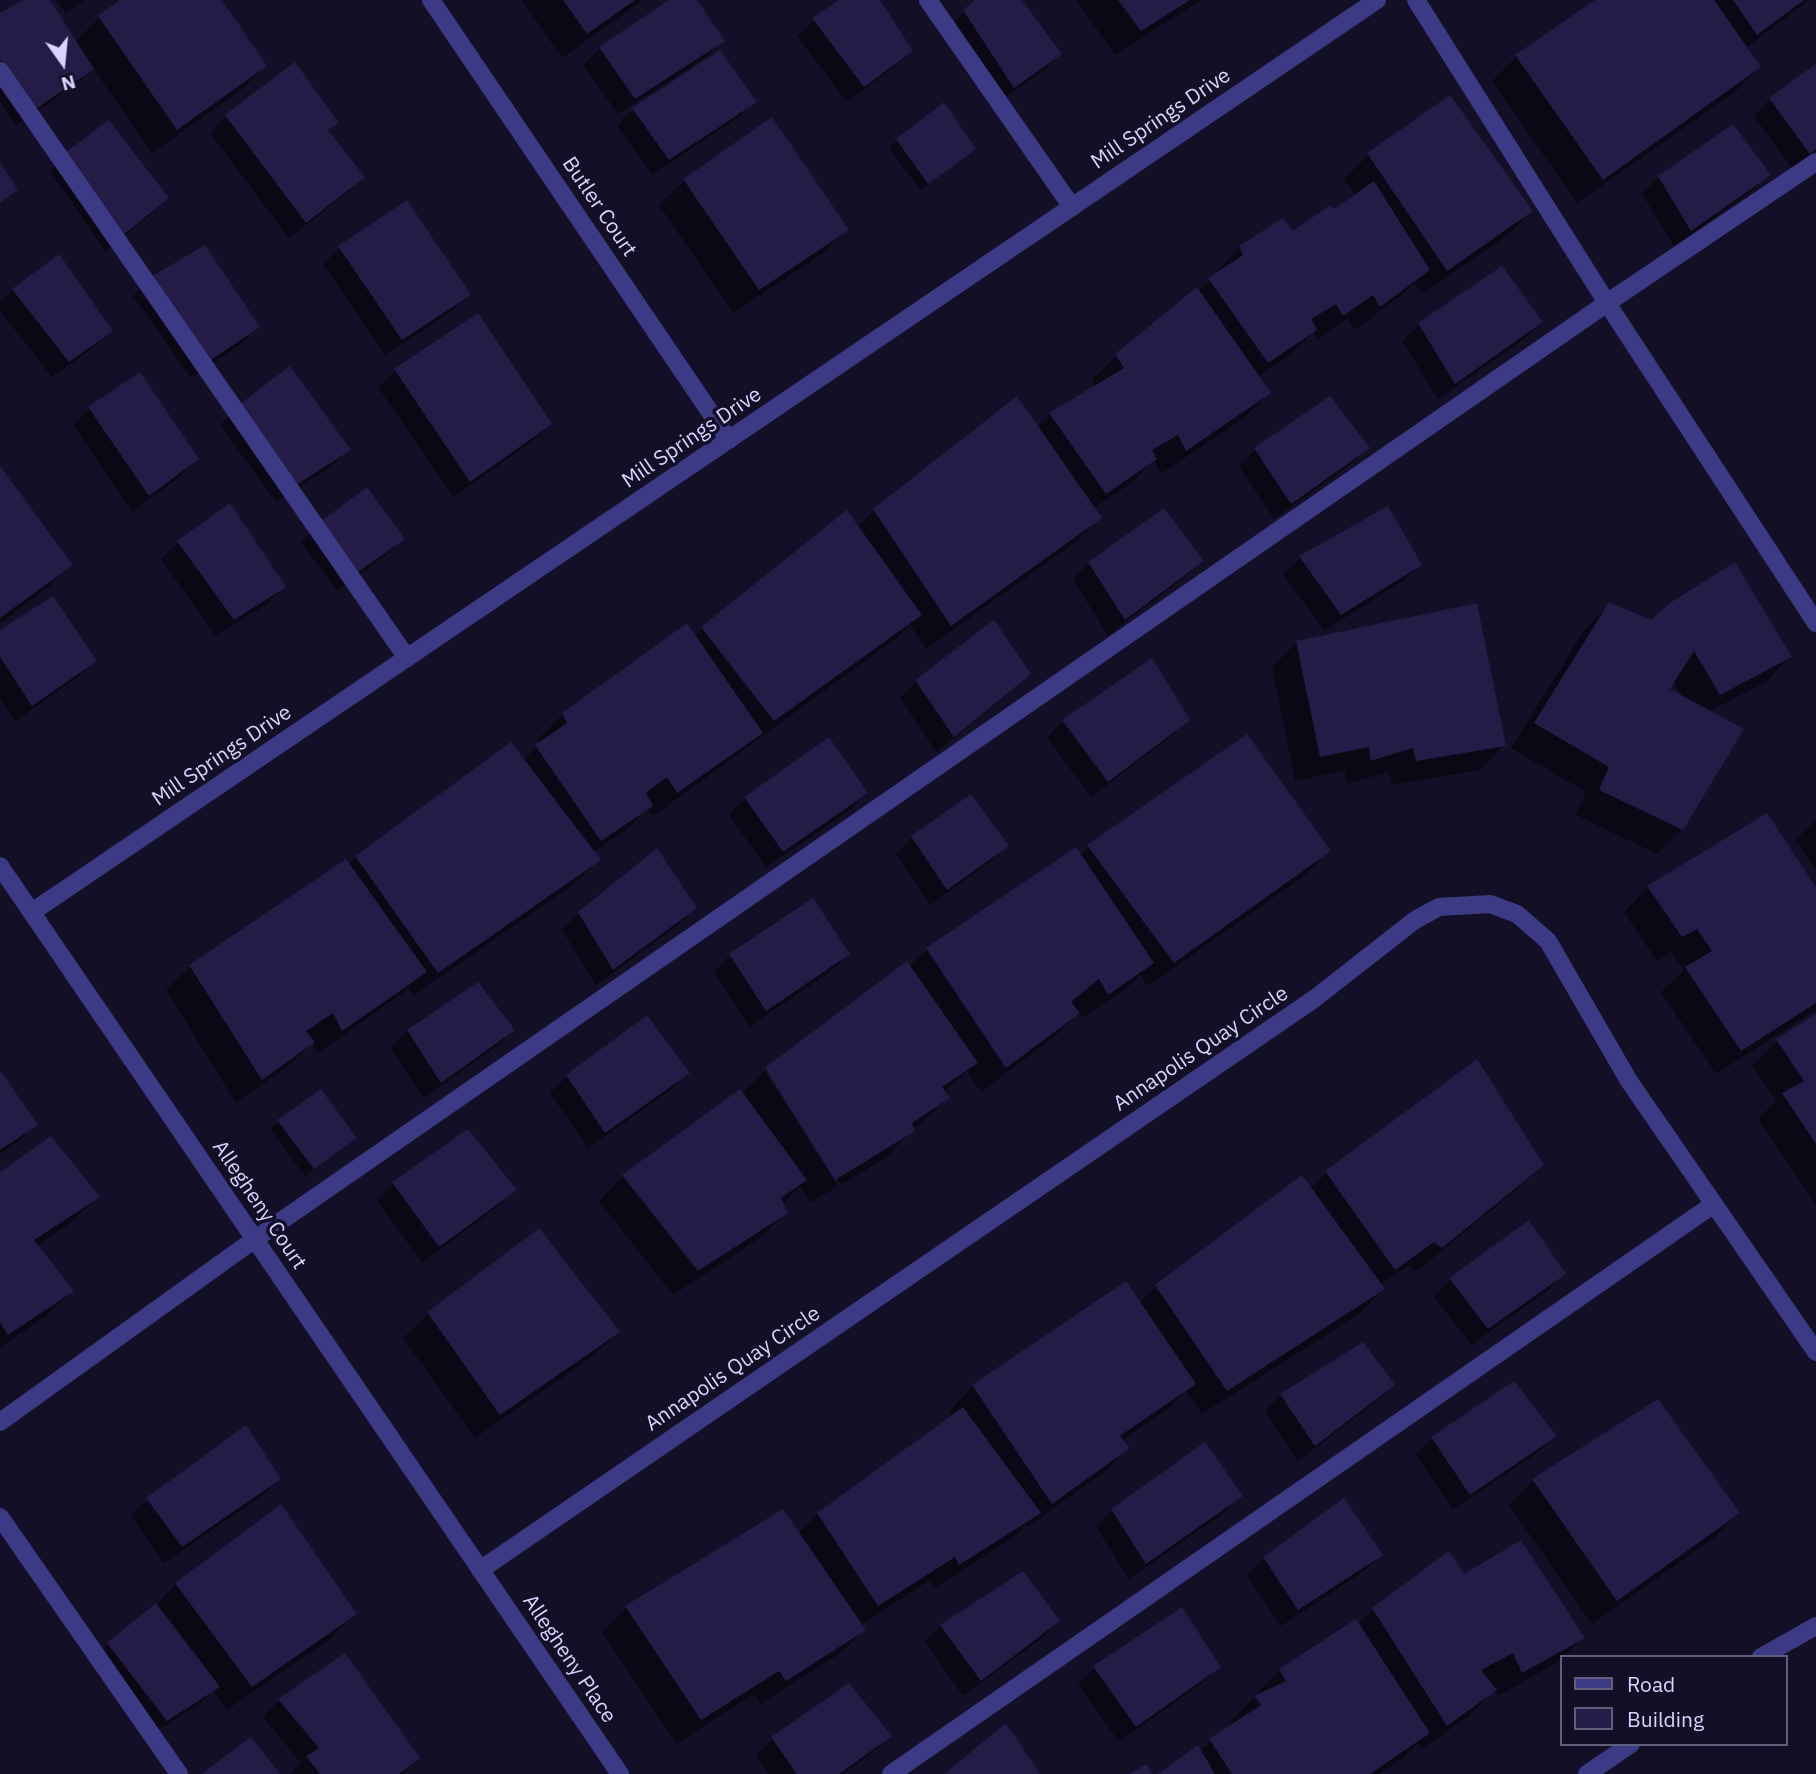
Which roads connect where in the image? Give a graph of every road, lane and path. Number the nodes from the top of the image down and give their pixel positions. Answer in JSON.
{"nodes":[{"id":1,"x":430,"y":0,"type":"edge"},
{"id":2,"x":928,"y":0,"type":"edge"},
{"id":3,"x":1377,"y":0,"type":"edge"},
{"id":4,"x":1416,"y":0,"type":"edge"},
{"id":5,"x":0,"y":71,"type":"edge"},
{"id":6,"x":1816,"y":162,"type":"edge"},
{"id":7,"x":1072,"y":207,"type":"junction"},
{"id":8,"x":1607,"y":303,"type":"junction"},
{"id":9,"x":729,"y":440,"type":"junction"},
{"id":10,"x":1816,"y":623,"type":"edge"},
{"id":11,"x":407,"y":657,"type":"junction"},
{"id":12,"x":0,"y":866,"type":"edge"},
{"id":13,"x":32,"y":912,"type":"junction"},
{"id":14,"x":1714,"y":1204,"type":"junction"},
{"id":15,"x":255,"y":1239,"type":"junction"},
{"id":16,"x":1816,"y":1352,"type":"edge"},
{"id":17,"x":0,"y":1422,"type":"edge"},
{"id":18,"x":0,"y":1517,"type":"edge"},
{"id":19,"x":480,"y":1570,"type":"junction"},
{"id":20,"x":1816,"y":1626,"type":"edge"},
{"id":21,"x":1765,"y":1655,"type":"edge"},
{"id":22,"x":1628,"y":1746,"type":"edge"},
{"id":23,"x":179,"y":1774,"type":"edge"},
{"id":24,"x":620,"y":1774,"type":"edge"},
{"id":25,"x":891,"y":1774,"type":"edge"},
{"id":26,"x":1587,"y":1774,"type":"edge"}],
"edges":[{"from":1,"to":9,"type":"street","name":"Butler Court"},
{"from":2,"to":7,"type":"street"},
{"from":3,"to":7,"type":"street","name":"Mill Springs Drive"},
{"from":4,"to":8,"type":"street"},
{"from":5,"to":11,"type":"street"},
{"from":6,"to":8,"type":"street"},
{"from":7,"to":9,"type":"street","name":"Mill Springs Drive"},
{"from":8,"to":10,"type":"street"},
{"from":8,"to":15,"type":"street"},
{"from":9,"to":11,"type":"street","name":"Mill Springs Drive"},
{"from":11,"to":13,"type":"street","name":"Mill Springs Drive"},
{"from":12,"to":13,"type":"street","name":"Allegheny Court"},
{"from":13,"to":15,"type":"street","name":"Allegheny Court"},
{"from":14,"to":16,"type":"street","name":"Annapolis Quay Circle"},
{"from":14,"to":19,"type":"street","name":"Annapolis Quay Circle"},
{"from":14,"to":25,"type":"street"},
{"from":15,"to":17,"type":"street"},
{"from":15,"to":19,"type":"street","name":"Allegheny Court"},
{"from":18,"to":23,"type":"street"},
{"from":19,"to":24,"type":"street","name":"Allegheny Place"},
{"from":20,"to":21,"type":"street"},
{"from":22,"to":26,"type":"street"}]}
